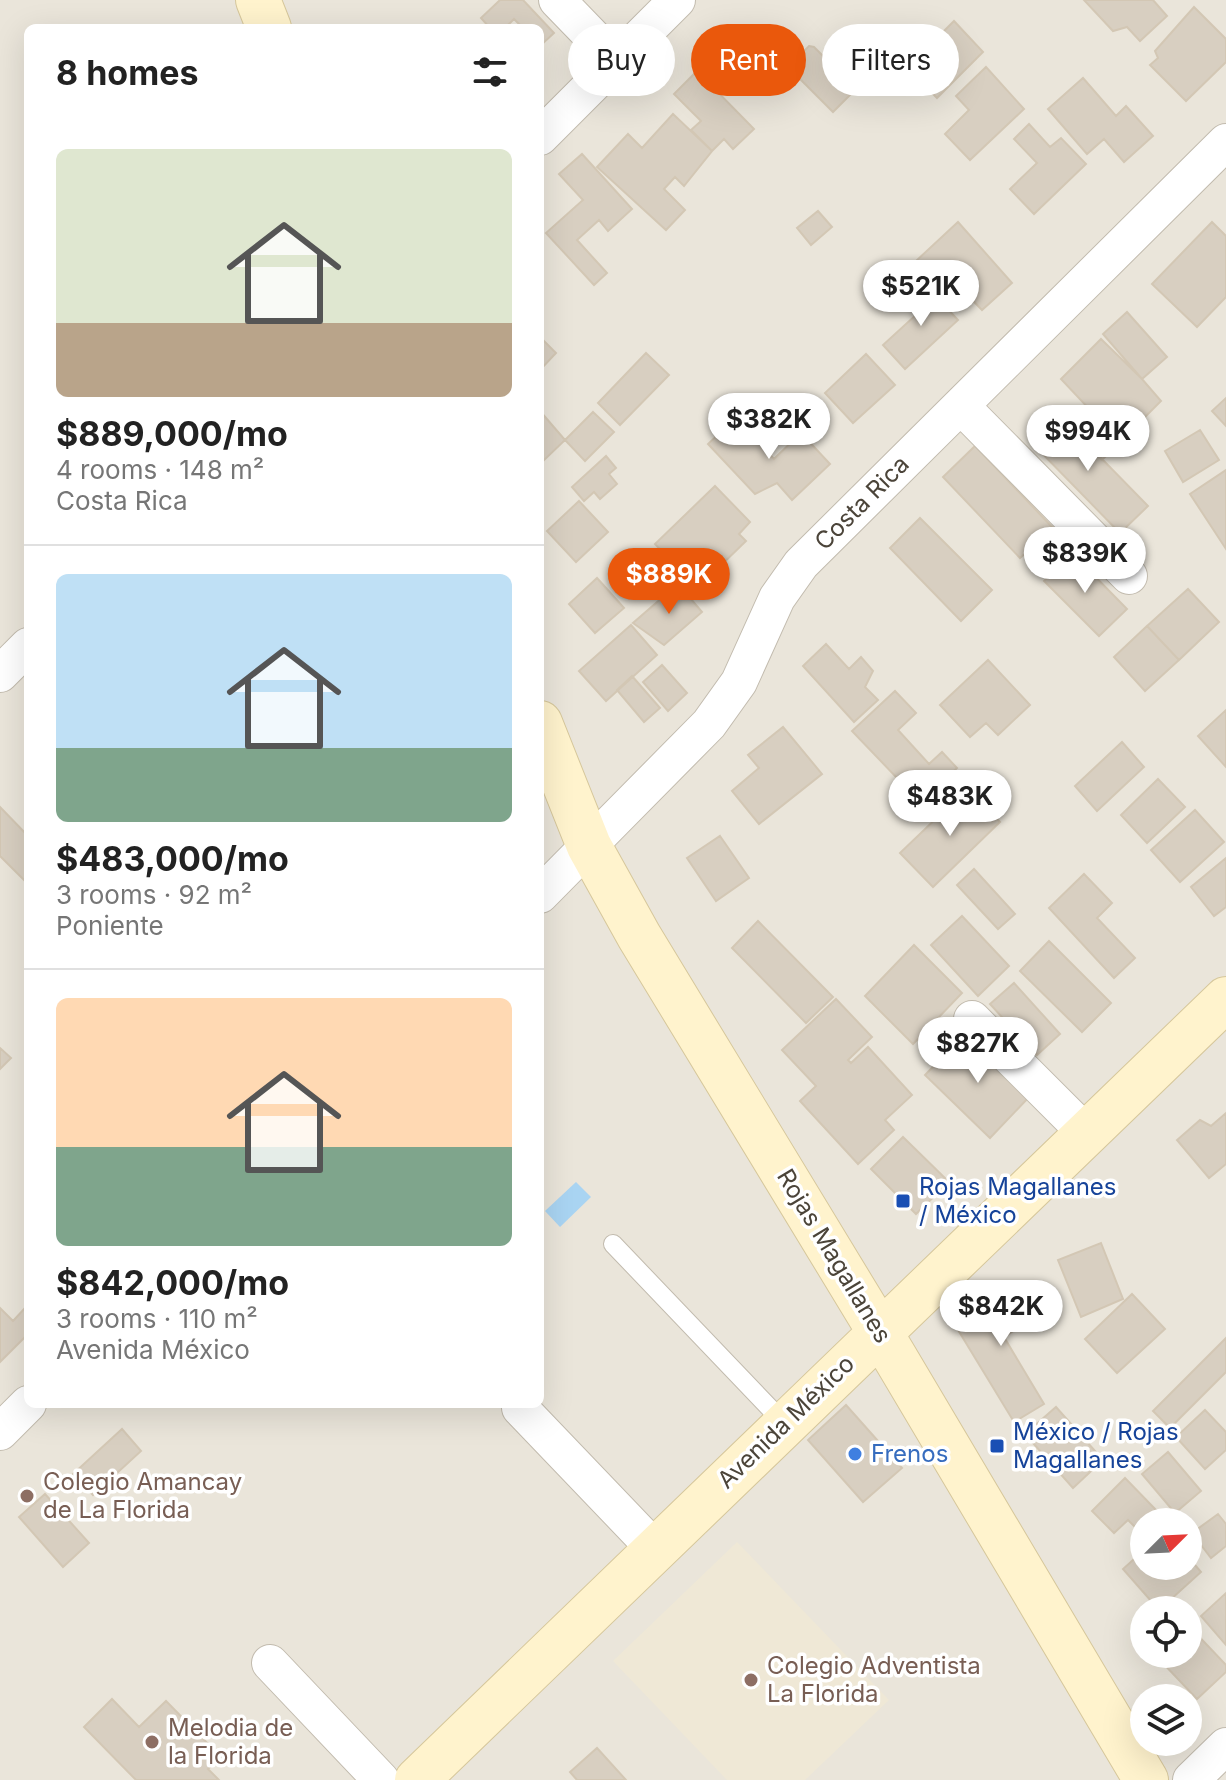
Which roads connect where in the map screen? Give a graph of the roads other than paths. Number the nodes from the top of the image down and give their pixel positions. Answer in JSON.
{"nodes":[{"id":1,"x":258,"y":0,"type":"edge"},
{"id":2,"x":557,"y":0,"type":"edge"},
{"id":3,"x":677,"y":0,"type":"edge"},
{"id":4,"x":267,"y":24,"type":"edge"},
{"id":5,"x":580,"y":24,"type":"edge"},
{"id":6,"x":653,"y":24,"type":"edge"},
{"id":7,"x":581,"y":96,"type":"edge"},
{"id":8,"x":544,"y":133,"type":"edge"},
{"id":9,"x":1226,"y":142,"type":"edge"},
{"id":10,"x":961,"y":406,"type":"junction"},
{"id":11,"x":1129,"y":576,"type":"dead end"},
{"id":12,"x":544,"y":733,"type":"edge"},
{"id":13,"x":589,"y":846,"type":"junction"},
{"id":14,"x":544,"y":891,"type":"edge"},
{"id":15,"x":1226,"y":999,"type":"edge"},
{"id":16,"x":972,"y":1019,"type":"dead end"},
{"id":17,"x":1087,"y":1134,"type":"junction"},
{"id":18,"x":613,"y":1244,"type":"dead end"},
{"id":19,"x":880,"y":1332,"type":"junction"},
{"id":20,"x":24,"y":1408,"type":"edge"},
{"id":21,"x":520,"y":1408,"type":"dead end"},
{"id":22,"x":785,"y":1424,"type":"junction"},
{"id":23,"x":0,"y":1432,"type":"edge"},
{"id":24,"x":655,"y":1549,"type":"junction"},
{"id":25,"x":270,"y":1663,"type":"dead end"},
{"id":26,"x":1226,"y":1746,"type":"edge"},
{"id":27,"x":381,"y":1780,"type":"edge"},
{"id":28,"x":417,"y":1780,"type":"edge"},
{"id":29,"x":1146,"y":1780,"type":"edge"},
{"id":30,"x":1191,"y":1780,"type":"edge"}],
"edges":[{"from":1,"to":4,"type":"main road"},
{"from":2,"to":5,"type":"street"},
{"from":3,"to":6,"type":"street"},
{"from":7,"to":8,"type":"street"},
{"from":9,"to":10,"type":"street","name":"Costa Rica"},
{"from":10,"to":11,"type":"street"},
{"from":10,"to":13,"type":"street","name":"Costa Rica"},
{"from":12,"to":13,"type":"main road","name":"Rojas Magallanes"},
{"from":13,"to":14,"type":"street","name":"Costa Rica"},
{"from":13,"to":19,"type":"main road","name":"Rojas Magallanes"},
{"from":15,"to":17,"type":"main road","name":"Avenida México"},
{"from":16,"to":17,"type":"street"},
{"from":17,"to":19,"type":"main road","name":"Avenida México"},
{"from":18,"to":22,"type":"lane"},
{"from":19,"to":22,"type":"main road","name":"Avenida México"},
{"from":19,"to":29,"type":"main road","name":"Rojas Magallanes"},
{"from":20,"to":23,"type":"street"},
{"from":21,"to":24,"type":"street"},
{"from":22,"to":24,"type":"main road","name":"Avenida México"},
{"from":24,"to":28,"type":"main road","name":"Avenida México"},
{"from":25,"to":27,"type":"street"},
{"from":26,"to":30,"type":"street"}]}
